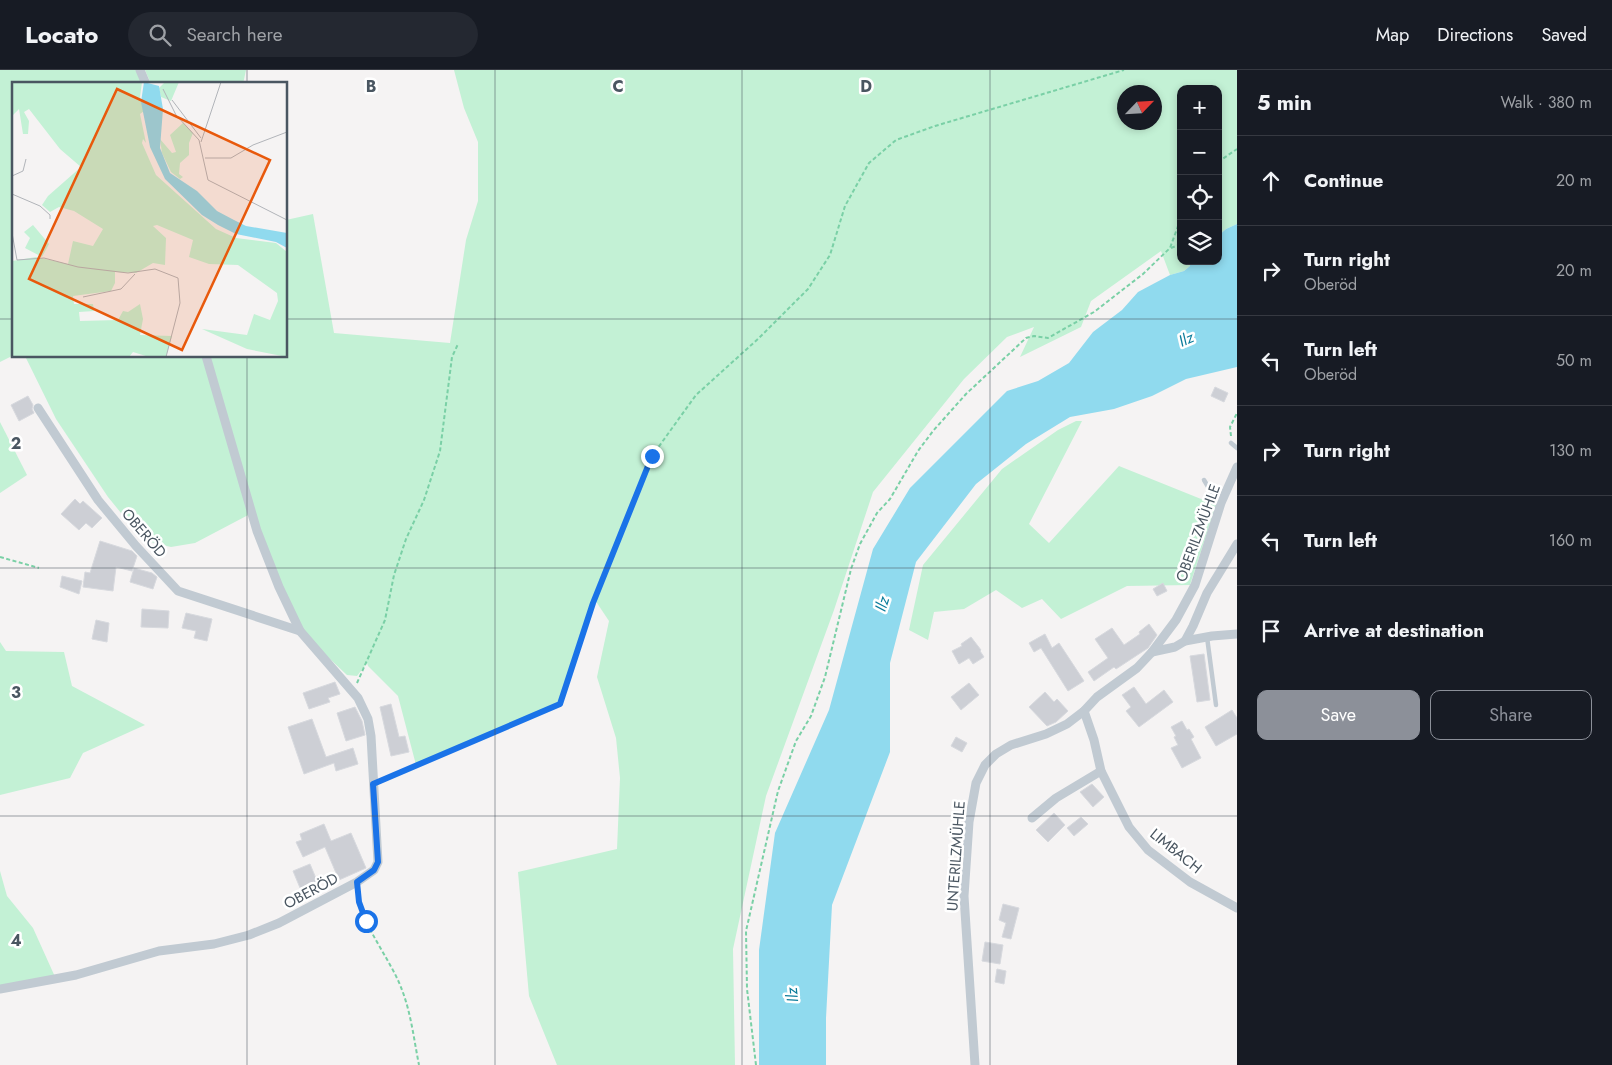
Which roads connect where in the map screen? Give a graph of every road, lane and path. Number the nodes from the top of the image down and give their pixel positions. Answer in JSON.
{"nodes":[{"id":1,"x":140,"y":70,"type":"edge"},
{"id":2,"x":1124,"y":70,"type":"edge"},
{"id":3,"x":145,"y":82,"type":"edge"},
{"id":4,"x":1237,"y":149,"type":"edge"},
{"id":5,"x":1222,"y":159,"type":"edge"},
{"id":6,"x":1180,"y":220,"type":"edge"},
{"id":7,"x":1177,"y":245,"type":"edge"},
{"id":8,"x":1170,"y":248,"type":"junction"},
{"id":9,"x":458,"y":344,"type":"dead end"},
{"id":10,"x":207,"y":358,"type":"edge"},
{"id":11,"x":38,"y":408,"type":"dead end"},
{"id":12,"x":1237,"y":413,"type":"edge"},
{"id":13,"x":1231,"y":443,"type":"joint"},
{"id":14,"x":1237,"y":448,"type":"edge"},
{"id":15,"x":1237,"y":467,"type":"edge"},
{"id":16,"x":1204,"y":480,"type":"dead end"},
{"id":17,"x":1221,"y":503,"type":"junction"},
{"id":18,"x":1237,"y":544,"type":"edge"},
{"id":19,"x":0,"y":557,"type":"edge"},
{"id":20,"x":39,"y":568,"type":"dead end"},
{"id":21,"x":300,"y":631,"type":"junction"},
{"id":22,"x":1237,"y":634,"type":"edge"},
{"id":23,"x":1207,"y":637,"type":"junction"},
{"id":24,"x":1185,"y":641,"type":"junction"},
{"id":25,"x":1152,"y":652,"type":"junction"},
{"id":26,"x":353,"y":692,"type":"junction"},
{"id":27,"x":1216,"y":705,"type":"dead end"},
{"id":28,"x":1084,"y":711,"type":"junction"},
{"id":29,"x":1101,"y":771,"type":"junction"},
{"id":30,"x":373,"y":784,"type":"junction"},
{"id":31,"x":1032,"y":818,"type":"dead end"},
{"id":32,"x":357,"y":882,"type":"junction"},
{"id":33,"x":1237,"y":908,"type":"edge"},
{"id":34,"x":0,"y":989,"type":"edge"},
{"id":35,"x":419,"y":1065,"type":"edge"},
{"id":36,"x":756,"y":1065,"type":"edge"},
{"id":37,"x":975,"y":1065,"type":"edge"}],
"edges":[{"from":1,"to":3,"type":"street"},
{"from":2,"to":30,"type":"path"},
{"from":4,"to":5,"type":"path"},
{"from":6,"to":8,"type":"path"},
{"from":7,"to":8,"type":"path"},
{"from":8,"to":36,"type":"path"},
{"from":9,"to":26,"type":"path"},
{"from":10,"to":21,"type":"street","name":"OBERÖD"},
{"from":11,"to":21,"type":"street","name":"OBERÖD"},
{"from":12,"to":13,"type":"path"},
{"from":13,"to":14,"type":"lane"},
{"from":15,"to":17,"type":"street","name":"OBERILZMÜHLE"},
{"from":16,"to":17,"type":"lane"},
{"from":17,"to":25,"type":"street","name":"OBERILZMÜHLE"},
{"from":18,"to":24,"type":"street","name":"OBERILZMÜHLE"},
{"from":19,"to":20,"type":"path"},
{"from":21,"to":26,"type":"street","name":"OBERÖD"},
{"from":22,"to":23,"type":"street"},
{"from":23,"to":24,"type":"street"},
{"from":23,"to":27,"type":"lane"},
{"from":24,"to":25,"type":"street"},
{"from":25,"to":28,"type":"street","name":"UNTERILZMÜHLE"},
{"from":26,"to":30,"type":"street","name":"OBERÖD"},
{"from":28,"to":29,"type":"street"},
{"from":28,"to":37,"type":"street","name":"UNTERILZMÜHLE"},
{"from":29,"to":31,"type":"street"},
{"from":29,"to":33,"type":"street","name":"LIMBACH"},
{"from":30,"to":32,"type":"street","name":"OBERÖD"},
{"from":32,"to":34,"type":"street","name":"OBERÖD"},
{"from":32,"to":35,"type":"path"}]}
